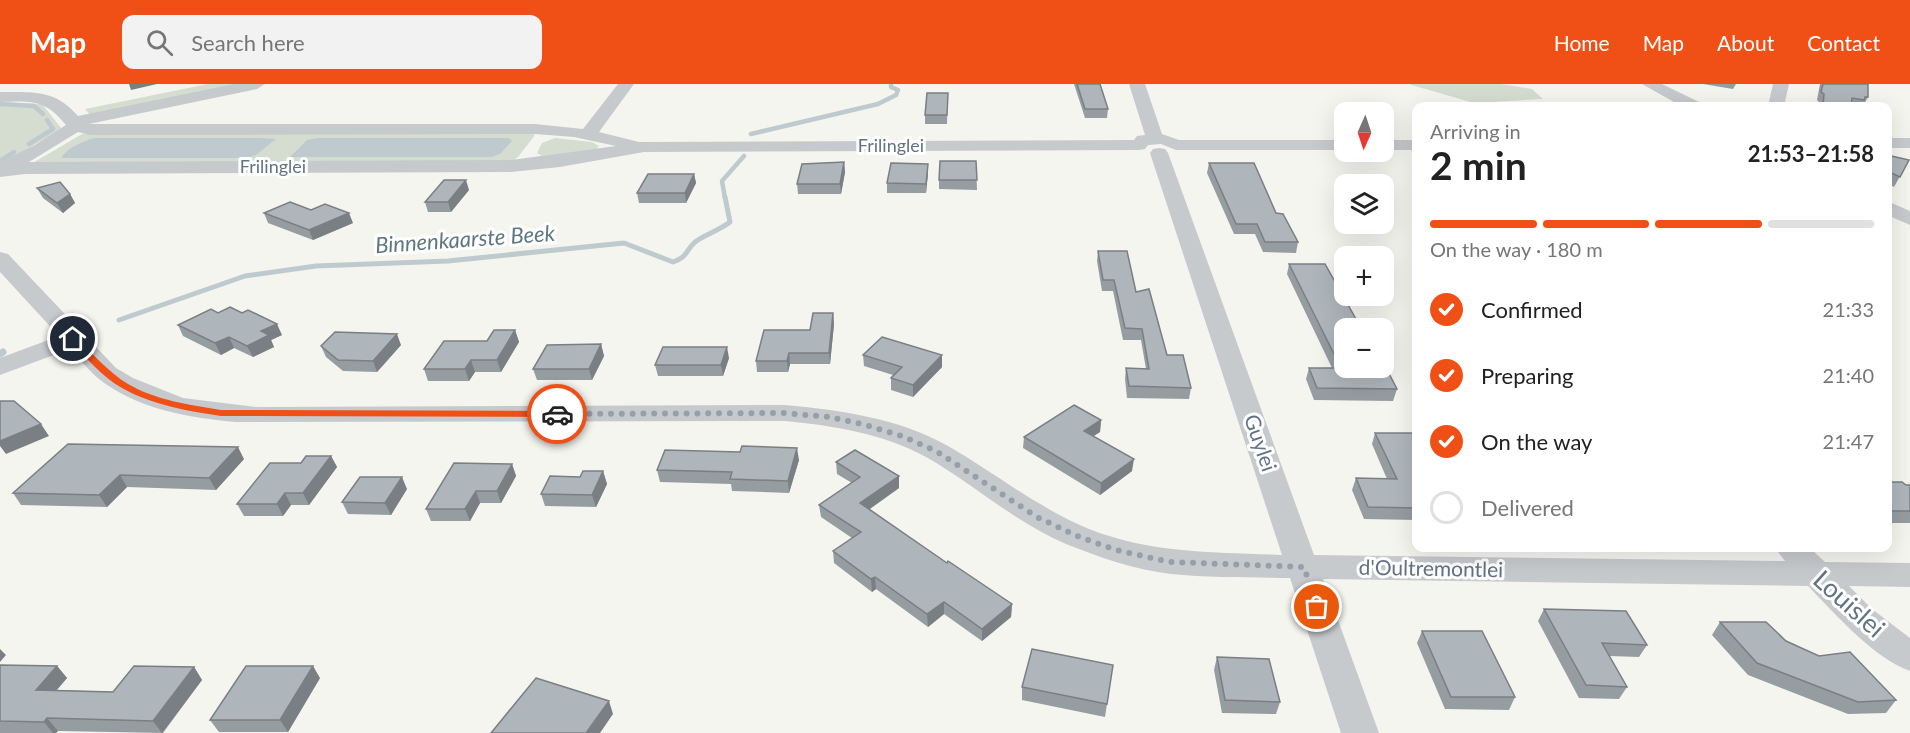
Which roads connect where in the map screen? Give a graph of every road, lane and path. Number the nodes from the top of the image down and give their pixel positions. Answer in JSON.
{"nodes":[{"id":1,"x":200,"y":84,"type":"edge"},
{"id":2,"x":257,"y":84,"type":"edge"},
{"id":3,"x":626,"y":84,"type":"edge"},
{"id":4,"x":1137,"y":84,"type":"edge"},
{"id":5,"x":1650,"y":84,"type":"edge"},
{"id":6,"x":1781,"y":84,"type":"edge"},
{"id":7,"x":0,"y":97,"type":"edge"},
{"id":8,"x":59,"y":98,"type":"junction"},
{"id":9,"x":1685,"y":102,"type":"edge"},
{"id":10,"x":1777,"y":102,"type":"edge"},
{"id":11,"x":76,"y":125,"type":"junction"},
{"id":12,"x":581,"y":133,"type":"junction"},
{"id":13,"x":1892,"y":143,"type":"edge"},
{"id":14,"x":1910,"y":143,"type":"edge"},
{"id":15,"x":1157,"y":145,"type":"junction"},
{"id":16,"x":1334,"y":145,"type":"edge"},
{"id":17,"x":1394,"y":145,"type":"edge"},
{"id":18,"x":1412,"y":145,"type":"edge"},
{"id":19,"x":644,"y":147,"type":"junction"},
{"id":20,"x":547,"y":162,"type":"junction"},
{"id":21,"x":0,"y":170,"type":"edge"},
{"id":22,"x":1892,"y":210,"type":"edge"},
{"id":23,"x":1910,"y":219,"type":"edge"},
{"id":24,"x":0,"y":259,"type":"edge"},
{"id":25,"x":73,"y":339,"type":"junction"},
{"id":26,"x":0,"y":368,"type":"edge"},
{"id":27,"x":1795,"y":552,"type":"edge"},
{"id":28,"x":1304,"y":567,"type":"junction"},
{"id":29,"x":1814,"y":573,"type":"junction"},
{"id":30,"x":1910,"y":575,"type":"edge"},
{"id":31,"x":1910,"y":657,"type":"edge"},
{"id":32,"x":1360,"y":733,"type":"edge"}],
"edges":[{"from":1,"to":8,"type":"street"},
{"from":2,"to":11,"type":"street"},
{"from":3,"to":12,"type":"street"},
{"from":4,"to":15,"type":"street","name":"Guylei"},
{"from":5,"to":9,"type":"street"},
{"from":6,"to":10,"type":"street"},
{"from":7,"to":8,"type":"street"},
{"from":8,"to":11,"type":"street"},
{"from":11,"to":12,"type":"street","name":"Frilinglei"},
{"from":11,"to":21,"type":"street","name":"Frilinglei"},
{"from":12,"to":19,"type":"street","name":"Frilinglei"},
{"from":12,"to":20,"type":"street","name":"Frilinglei"},
{"from":13,"to":14,"type":"street"},
{"from":15,"to":16,"type":"street","name":"Frilinglei"},
{"from":15,"to":19,"type":"street","name":"Frilinglei"},
{"from":15,"to":28,"type":"street","name":"Guylei"},
{"from":17,"to":18,"type":"street"},
{"from":19,"to":20,"type":"street","name":"Frilinglei"},
{"from":20,"to":21,"type":"street","name":"Frilinglei"},
{"from":22,"to":23,"type":"street"},
{"from":24,"to":25,"type":"street","name":"d'Oultremontlei"},
{"from":25,"to":26,"type":"street"},
{"from":25,"to":28,"type":"street","name":"d'Oultremontlei"},
{"from":27,"to":29,"type":"street","name":"Louislei"},
{"from":28,"to":29,"type":"street","name":"d'Oultremontlei"},
{"from":28,"to":32,"type":"street","name":"Guylei"},
{"from":29,"to":30,"type":"street","name":"d'Oultremontlei"},
{"from":29,"to":31,"type":"street","name":"Louislei"}]}
